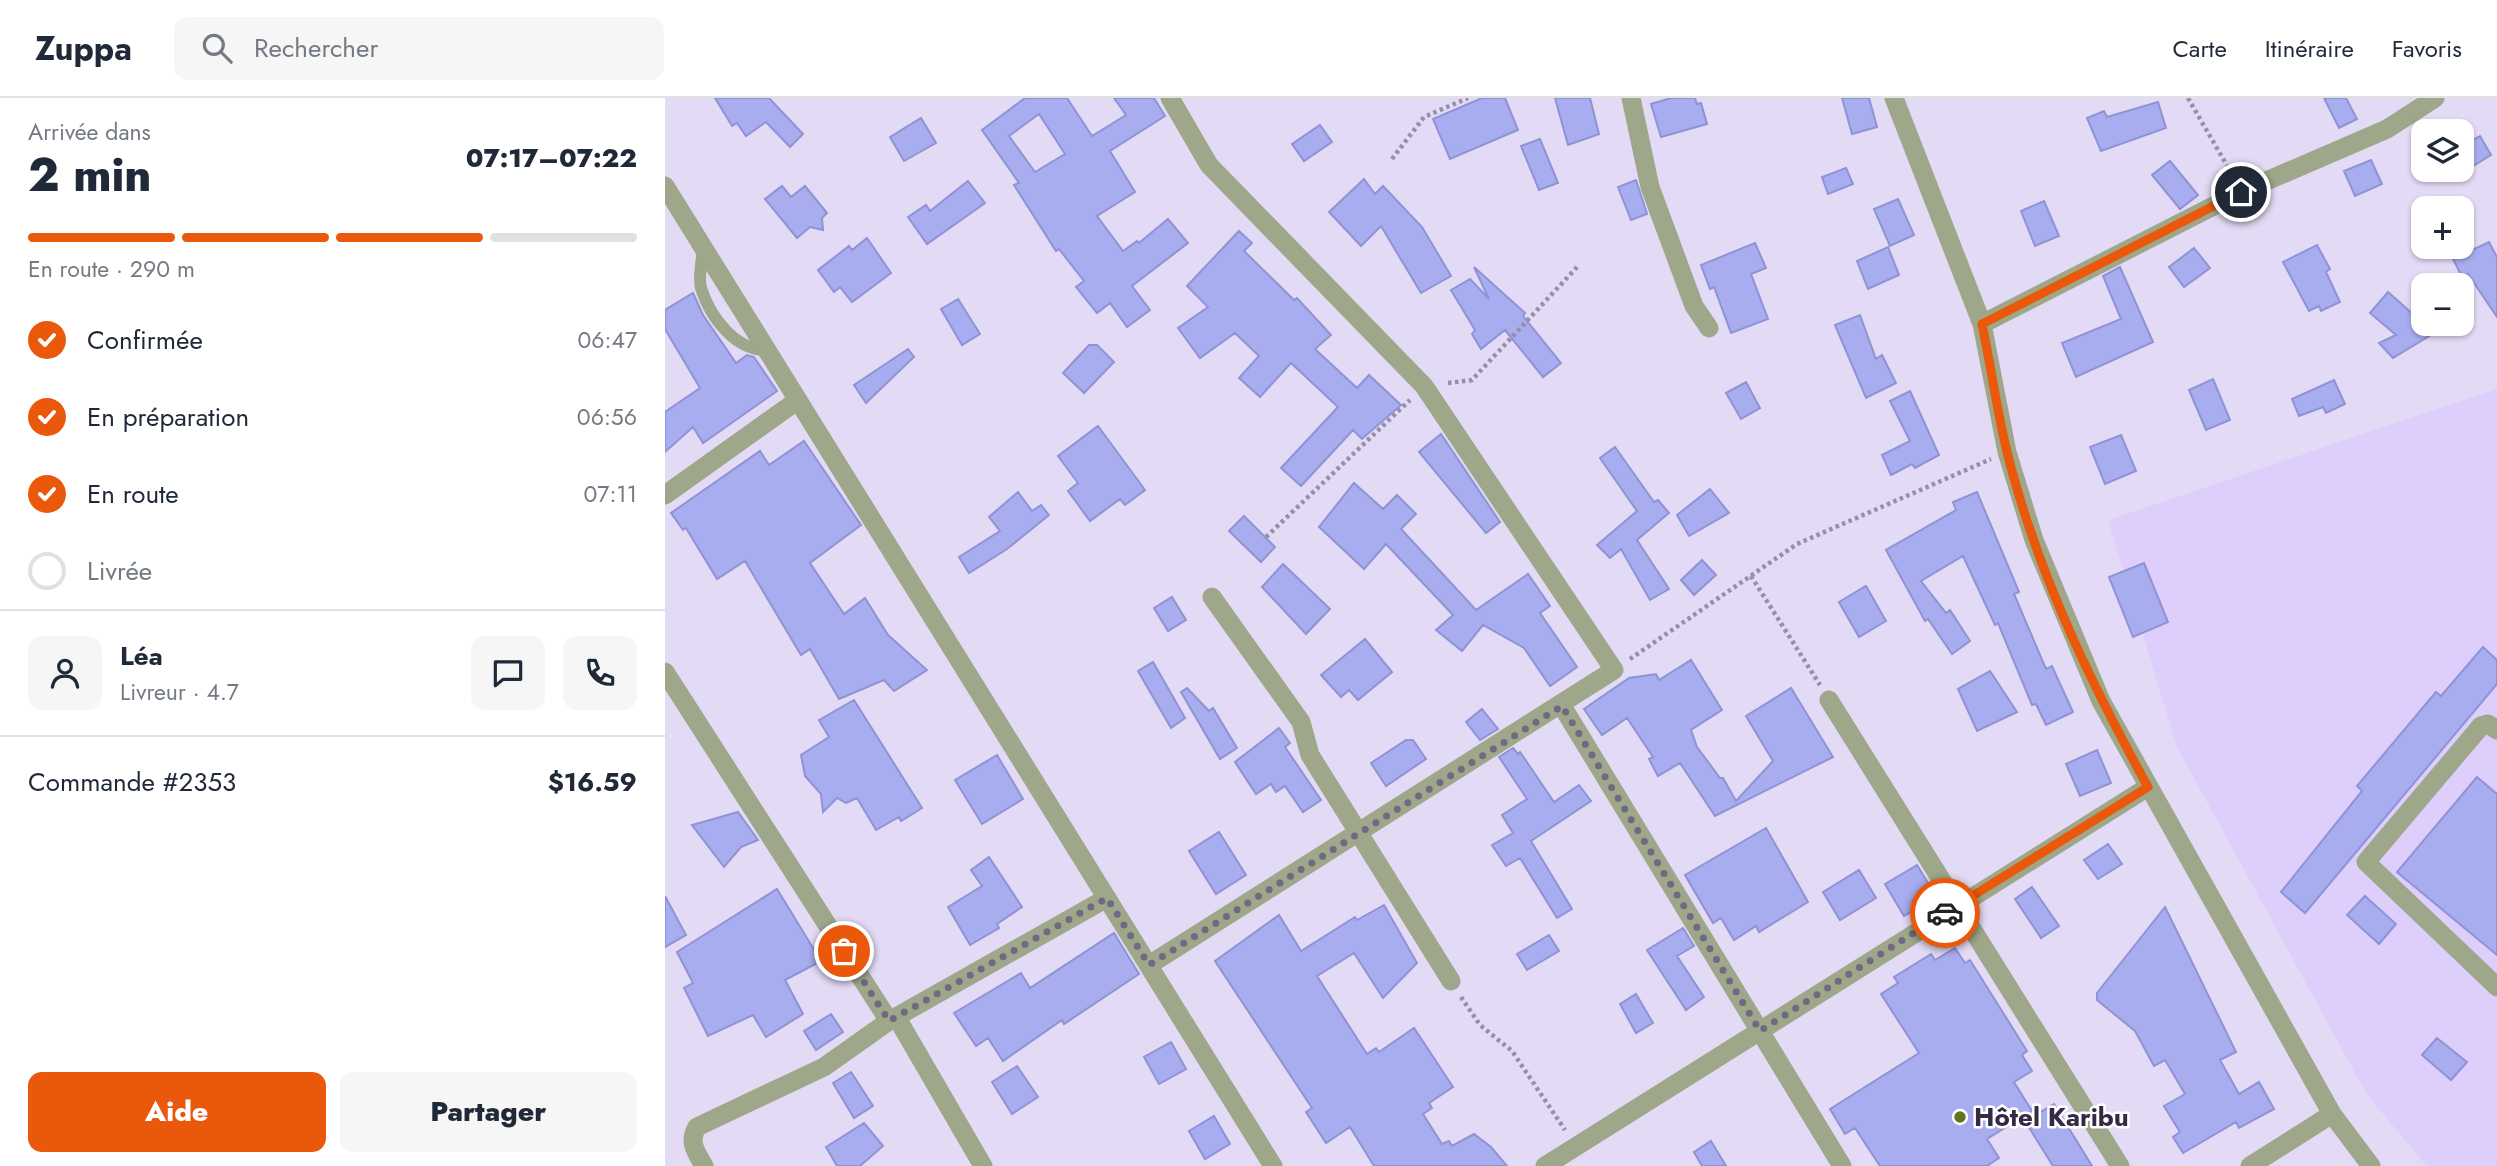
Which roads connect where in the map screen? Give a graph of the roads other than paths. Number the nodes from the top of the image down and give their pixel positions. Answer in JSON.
{"nodes":[{"id":1,"x":1170,"y":98,"type":"edge"},
{"id":2,"x":1631,"y":98,"type":"edge"},
{"id":3,"x":1894,"y":98,"type":"edge"},
{"id":4,"x":2435,"y":98,"type":"edge"},
{"id":5,"x":665,"y":187,"type":"edge"},
{"id":6,"x":1982,"y":324,"type":"junction"},
{"id":7,"x":1709,"y":328,"type":"dead end"},
{"id":8,"x":798,"y":400,"type":"junction"},
{"id":9,"x":665,"y":495,"type":"edge"},
{"id":10,"x":1212,"y":597,"type":"dead end"},
{"id":11,"x":665,"y":672,"type":"edge"},
{"id":12,"x":1829,"y":700,"type":"road end"},
{"id":13,"x":1562,"y":706,"type":"junction"},
{"id":14,"x":2497,"y":730,"type":"edge"},
{"id":15,"x":2148,"y":787,"type":"junction"},
{"id":16,"x":1358,"y":834,"type":"junction"},
{"id":17,"x":1107,"y":898,"type":"junction"},
{"id":18,"x":1958,"y":906,"type":"junction"},
{"id":19,"x":1149,"y":965,"type":"junction"},
{"id":20,"x":1451,"y":981,"type":"road end"},
{"id":21,"x":2497,"y":987,"type":"edge"},
{"id":22,"x":893,"y":1020,"type":"junction"},
{"id":23,"x":1760,"y":1031,"type":"junction"},
{"id":24,"x":2332,"y":1114,"type":"junction"},
{"id":25,"x":704,"y":1166,"type":"edge"},
{"id":26,"x":983,"y":1166,"type":"edge"},
{"id":27,"x":1273,"y":1166,"type":"edge"},
{"id":28,"x":1545,"y":1166,"type":"edge"},
{"id":29,"x":1842,"y":1166,"type":"edge"},
{"id":30,"x":2120,"y":1166,"type":"edge"},
{"id":31,"x":2250,"y":1166,"type":"edge"},
{"id":32,"x":2371,"y":1166,"type":"edge"}],
"edges":[{"from":1,"to":13,"type":"street"},
{"from":2,"to":7,"type":"street"},
{"from":3,"to":6,"type":"street"},
{"from":4,"to":6,"type":"street"},
{"from":5,"to":8,"type":"street"},
{"from":6,"to":15,"type":"street"},
{"from":8,"to":9,"type":"street"},
{"from":8,"to":17,"type":"street"},
{"from":10,"to":16,"type":"street"},
{"from":11,"to":22,"type":"street"},
{"from":12,"to":18,"type":"street"},
{"from":13,"to":16,"type":"street"},
{"from":13,"to":23,"type":"street"},
{"from":14,"to":21,"type":"street"},
{"from":15,"to":18,"type":"street"},
{"from":15,"to":24,"type":"street"},
{"from":16,"to":19,"type":"street"},
{"from":16,"to":20,"type":"street"},
{"from":17,"to":19,"type":"street"},
{"from":17,"to":22,"type":"street"},
{"from":18,"to":23,"type":"street"},
{"from":18,"to":30,"type":"street"},
{"from":19,"to":27,"type":"street"},
{"from":22,"to":25,"type":"street"},
{"from":22,"to":26,"type":"street"},
{"from":23,"to":28,"type":"street"},
{"from":23,"to":29,"type":"street"},
{"from":24,"to":31,"type":"street"},
{"from":24,"to":32,"type":"street"}]}
